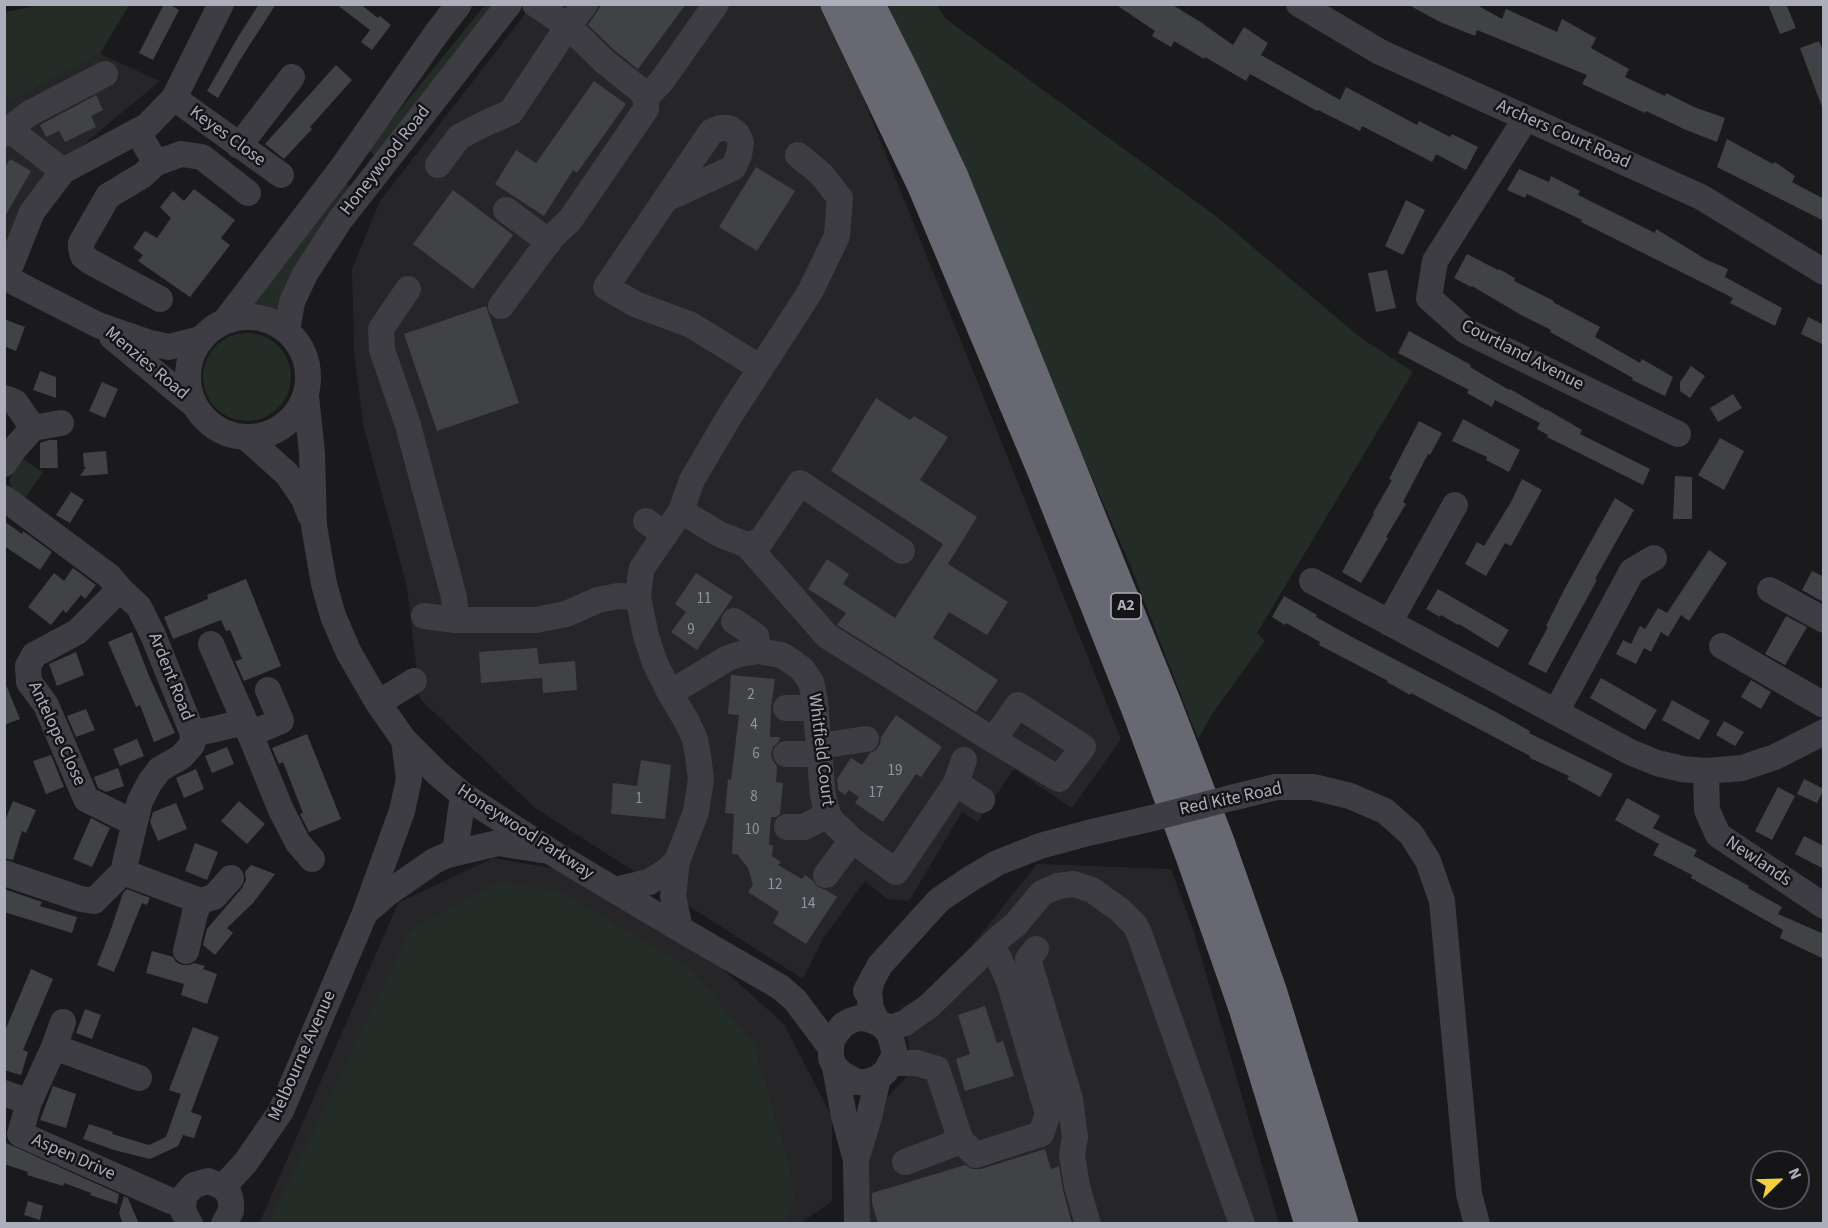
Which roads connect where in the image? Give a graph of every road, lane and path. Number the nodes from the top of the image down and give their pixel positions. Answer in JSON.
{"nodes":[{"id":1,"x":221,"y":4,"type":"edge"},
{"id":2,"x":459,"y":4,"type":"edge"},
{"id":3,"x":509,"y":4,"type":"edge"},
{"id":4,"x":535,"y":4,"type":"edge"},
{"id":5,"x":585,"y":4,"type":"edge"},
{"id":6,"x":716,"y":4,"type":"edge"},
{"id":7,"x":837,"y":4,"type":"edge"},
{"id":8,"x":868,"y":4,"type":"edge"},
{"id":9,"x":1299,"y":4,"type":"edge"},
{"id":10,"x":568,"y":26,"type":"junction"},
{"id":11,"x":105,"y":74,"type":"dead end"},
{"id":12,"x":292,"y":76,"type":"dead end"},
{"id":13,"x":646,"y":97,"type":"junction"},
{"id":14,"x":174,"y":98,"type":"junction"},
{"id":15,"x":1526,"y":118,"type":"junction"},
{"id":16,"x":137,"y":131,"type":"junction"},
{"id":17,"x":7,"y":132,"type":"edge"},
{"id":18,"x":239,"y":146,"type":"junction"},
{"id":19,"x":798,"y":155,"type":"dead end"},
{"id":20,"x":156,"y":163,"type":"junction"},
{"id":21,"x":438,"y":165,"type":"dead end"},
{"id":22,"x":63,"y":171,"type":"junction"},
{"id":23,"x":281,"y":175,"type":"dead end"},
{"id":24,"x":248,"y":193,"type":"dead end"},
{"id":25,"x":666,"y":199,"type":"dead end"},
{"id":26,"x":506,"y":210,"type":"dead end"},
{"id":27,"x":549,"y":242,"type":"junction"},
{"id":28,"x":1824,"y":272,"type":"edge"},
{"id":29,"x":5,"y":277,"type":"edge"},
{"id":30,"x":408,"y":289,"type":"dead end"},
{"id":31,"x":160,"y":299,"type":"dead end"},
{"id":32,"x":501,"y":306,"type":"dead end"},
{"id":33,"x":226,"y":320,"type":"junction"},
{"id":34,"x":98,"y":325,"type":"junction"},
{"id":35,"x":287,"y":331,"type":"junction"},
{"id":36,"x":200,"y":339,"type":"junction"},
{"id":37,"x":760,"y":368,"type":"junction"},
{"id":38,"x":306,"y":396,"type":"junction"},
{"id":39,"x":4,"y":398,"type":"edge"},
{"id":40,"x":193,"y":404,"type":"junction"},
{"id":41,"x":60,"y":423,"type":"dead end"},
{"id":42,"x":33,"y":428,"type":"junction"},
{"id":43,"x":1678,"y":434,"type":"dead end"},
{"id":44,"x":247,"y":438,"type":"junction"},
{"id":45,"x":4,"y":464,"type":"edge"},
{"id":46,"x":4,"y":498,"type":"edge"},
{"id":47,"x":1455,"y":505,"type":"dead end"},
{"id":48,"x":681,"y":511,"type":"junction"},
{"id":49,"x":314,"y":525,"type":"junction"},
{"id":50,"x":747,"y":545,"type":"junction"},
{"id":51,"x":902,"y":551,"type":"dead end"},
{"id":52,"x":1654,"y":558,"type":"dead end"},
{"id":53,"x":1312,"y":581,"type":"dead end"},
{"id":54,"x":120,"y":589,"type":"junction"},
{"id":55,"x":1770,"y":590,"type":"dead end"},
{"id":56,"x":638,"y":597,"type":"junction"},
{"id":57,"x":424,"y":616,"type":"dead end"},
{"id":58,"x":456,"y":620,"type":"junction"},
{"id":59,"x":1824,"y":620,"type":"edge"},
{"id":60,"x":734,"y":621,"type":"dead end"},
{"id":61,"x":1389,"y":623,"type":"junction"},
{"id":62,"x":212,"y":644,"type":"dead end"},
{"id":63,"x":1722,"y":646,"type":"dead end"},
{"id":64,"x":758,"y":651,"type":"junction"},
{"id":65,"x":414,"y":681,"type":"dead end"},
{"id":66,"x":268,"y":690,"type":"dead end"},
{"id":67,"x":670,"y":693,"type":"junction"},
{"id":68,"x":378,"y":703,"type":"junction"},
{"id":69,"x":1824,"y":705,"type":"edge"},
{"id":70,"x":786,"y":708,"type":"dead end"},
{"id":71,"x":816,"y":708,"type":"junction"},
{"id":72,"x":1556,"y":712,"type":"junction"},
{"id":73,"x":247,"y":728,"type":"junction"},
{"id":74,"x":1824,"y":732,"type":"edge"},
{"id":75,"x":193,"y":734,"type":"junction"},
{"id":76,"x":866,"y":739,"type":"dead end"},
{"id":77,"x":404,"y":740,"type":"junction"},
{"id":78,"x":993,"y":740,"type":"dead end"},
{"id":79,"x":819,"y":750,"type":"junction"},
{"id":80,"x":786,"y":754,"type":"dead end"},
{"id":81,"x":1706,"y":771,"type":"junction"},
{"id":82,"x":463,"y":795,"type":"junction"},
{"id":83,"x":982,"y":800,"type":"dead end"},
{"id":84,"x":828,"y":815,"type":"junction"},
{"id":85,"x":134,"y":823,"type":"junction"},
{"id":86,"x":787,"y":827,"type":"dead end"},
{"id":87,"x":861,"y":847,"type":"junction"},
{"id":88,"x":455,"y":852,"type":"junction"},
{"id":89,"x":551,"y":852,"type":"junction"},
{"id":90,"x":312,"y":859,"type":"dead end"},
{"id":91,"x":677,"y":861,"type":"junction"},
{"id":92,"x":123,"y":872,"type":"junction"},
{"id":93,"x":4,"y":873,"type":"edge"},
{"id":94,"x":826,"y":875,"type":"dead end"},
{"id":95,"x":231,"y":878,"type":"dead end"},
{"id":96,"x":615,"y":890,"type":"junction"},
{"id":97,"x":200,"y":901,"type":"junction"},
{"id":98,"x":1824,"y":906,"type":"edge"},
{"id":99,"x":365,"y":913,"type":"junction"},
{"id":100,"x":680,"y":929,"type":"junction"},
{"id":101,"x":993,"y":946,"type":"junction"},
{"id":102,"x":1036,"y":949,"type":"dead end"},
{"id":103,"x":186,"y":951,"type":"dead end"},
{"id":104,"x":873,"y":977,"type":"junction"},
{"id":105,"x":795,"y":1000,"type":"junction"},
{"id":106,"x":850,"y":1021,"type":"junction"},
{"id":107,"x":63,"y":1022,"type":"dead end"},
{"id":108,"x":878,"y":1023,"type":"junction"},
{"id":109,"x":54,"y":1047,"type":"junction"},
{"id":110,"x":833,"y":1058,"type":"junction"},
{"id":111,"x":885,"y":1070,"type":"junction"},
{"id":112,"x":139,"y":1078,"type":"dead end"},
{"id":113,"x":4,"y":1093,"type":"edge"},
{"id":114,"x":29,"y":1102,"type":"junction"},
{"id":115,"x":961,"y":1141,"type":"junction"},
{"id":116,"x":856,"y":1160,"type":"junction"},
{"id":117,"x":905,"y":1162,"type":"dead end"},
{"id":118,"x":223,"y":1187,"type":"junction"},
{"id":119,"x":186,"y":1213,"type":"edge"},
{"id":120,"x":224,"y":1224,"type":"edge"},
{"id":121,"x":857,"y":1224,"type":"edge"},
{"id":122,"x":1088,"y":1224,"type":"edge"},
{"id":123,"x":1242,"y":1224,"type":"edge"},
{"id":124,"x":1311,"y":1224,"type":"edge"},
{"id":125,"x":1342,"y":1224,"type":"edge"},
{"id":126,"x":1477,"y":1224,"type":"edge"}],
"edges":[{"from":1,"to":14,"type":"street"},
{"from":2,"to":33,"type":"street","name":"Honeywood Road"},
{"from":3,"to":35,"type":"street","name":"Honeywood Road"},
{"from":4,"to":10,"type":"street"},
{"from":5,"to":10,"type":"street"},
{"from":6,"to":13,"type":"street"},
{"from":7,"to":124,"type":"highway","number":"A2"},
{"from":8,"to":125,"type":"highway","number":"A2"},
{"from":9,"to":15,"type":"street","name":"Archers Court Road"},
{"from":10,"to":13,"type":"street"},
{"from":10,"to":21,"type":"street"},
{"from":11,"to":17,"type":"street"},
{"from":12,"to":18,"type":"street"},
{"from":13,"to":27,"type":"street"},
{"from":14,"to":16,"type":"street"},
{"from":14,"to":18,"type":"street","name":"Keyes Close"},
{"from":15,"to":28,"type":"street","name":"Archers Court Road"},
{"from":15,"to":43,"type":"street","name":"Courtland Avenue"},
{"from":16,"to":20,"type":"street"},
{"from":16,"to":22,"type":"street"},
{"from":17,"to":22,"type":"street"},
{"from":18,"to":23,"type":"street","name":"Keyes Close"},
{"from":19,"to":37,"type":"street"},
{"from":20,"to":24,"type":"street"},
{"from":20,"to":31,"type":"street"},
{"from":22,"to":29,"type":"street"},
{"from":25,"to":37,"type":"street"},
{"from":26,"to":27,"type":"street"},
{"from":27,"to":32,"type":"street"},
{"from":29,"to":34,"type":"street","name":"Menzies Road"},
{"from":30,"to":58,"type":"street"},
{"from":33,"to":35,"type":"street"},
{"from":33,"to":36,"type":"street"},
{"from":34,"to":36,"type":"street","name":"Menzies Road"},
{"from":34,"to":40,"type":"street","name":"Menzies Road"},
{"from":35,"to":38,"type":"street"},
{"from":36,"to":40,"type":"street"},
{"from":37,"to":48,"type":"street"},
{"from":38,"to":44,"type":"street"},
{"from":38,"to":49,"type":"street","name":"Honeywood Parkway"},
{"from":39,"to":42,"type":"street"},
{"from":40,"to":44,"type":"street"},
{"from":41,"to":42,"type":"street"},
{"from":42,"to":45,"type":"street"},
{"from":44,"to":49,"type":"street","name":"Honeywood Parkway"},
{"from":46,"to":54,"type":"street","name":"Ardent Road"},
{"from":47,"to":61,"type":"street"},
{"from":48,"to":50,"type":"street"},
{"from":48,"to":56,"type":"street"},
{"from":49,"to":68,"type":"street","name":"Honeywood Parkway"},
{"from":50,"to":51,"type":"street"},
{"from":50,"to":78,"type":"street"},
{"from":52,"to":72,"type":"street"},
{"from":53,"to":61,"type":"street"},
{"from":54,"to":75,"type":"street","name":"Ardent Road"},
{"from":54,"to":85,"type":"street","name":"Antelope Close"},
{"from":55,"to":59,"type":"street"},
{"from":56,"to":58,"type":"street"},
{"from":56,"to":67,"type":"street"},
{"from":57,"to":58,"type":"street"},
{"from":60,"to":64,"type":"street"},
{"from":61,"to":72,"type":"street"},
{"from":62,"to":73,"type":"street"},
{"from":63,"to":69,"type":"street"},
{"from":64,"to":67,"type":"street","name":"Whitfield Court"},
{"from":64,"to":71,"type":"street","name":"Whitfield Court"},
{"from":65,"to":68,"type":"street"},
{"from":66,"to":73,"type":"street"},
{"from":67,"to":91,"type":"street"},
{"from":68,"to":77,"type":"street","name":"Honeywood Parkway"},
{"from":70,"to":71,"type":"street"},
{"from":71,"to":79,"type":"street","name":"Whitfield Court"},
{"from":72,"to":81,"type":"street"},
{"from":73,"to":75,"type":"street"},
{"from":73,"to":90,"type":"street"},
{"from":74,"to":81,"type":"street"},
{"from":75,"to":85,"type":"street","name":"Ardent Road"},
{"from":76,"to":79,"type":"street"},
{"from":77,"to":82,"type":"street","name":"Honeywood Parkway"},
{"from":77,"to":99,"type":"street","name":"Melbourne Avenue"},
{"from":79,"to":80,"type":"street"},
{"from":79,"to":84,"type":"street","name":"Whitfield Court"},
{"from":81,"to":98,"type":"street","name":"Newlands"},
{"from":82,"to":88,"type":"street"},
{"from":82,"to":89,"type":"street","name":"Honeywood Parkway"},
{"from":83,"to":87,"type":"street","name":"Whitfield Court"},
{"from":84,"to":86,"type":"street"},
{"from":84,"to":87,"type":"street","name":"Whitfield Court"},
{"from":85,"to":92,"type":"street","name":"Ardent Road"},
{"from":87,"to":94,"type":"street"},
{"from":88,"to":89,"type":"street","name":"Melbourne Avenue"},
{"from":88,"to":99,"type":"street","name":"Melbourne Avenue"},
{"from":89,"to":96,"type":"street","name":"Honeywood Parkway"},
{"from":91,"to":96,"type":"street"},
{"from":91,"to":100,"type":"street"},
{"from":92,"to":93,"type":"street"},
{"from":92,"to":97,"type":"street"},
{"from":95,"to":97,"type":"street"},
{"from":96,"to":100,"type":"street","name":"Honeywood Parkway"},
{"from":97,"to":103,"type":"street"},
{"from":99,"to":118,"type":"street","name":"Melbourne Avenue"},
{"from":100,"to":105,"type":"street","name":"Honeywood Parkway"},
{"from":101,"to":108,"type":"street"},
{"from":101,"to":115,"type":"street"},
{"from":101,"to":123,"type":"street"},
{"from":102,"to":122,"type":"street"},
{"from":104,"to":106,"type":"street","name":"Red Kite Road"},
{"from":104,"to":108,"type":"street"},
{"from":104,"to":126,"type":"street","name":"Red Kite Road","bridge":true},
{"from":105,"to":106,"type":"street","name":"Honeywood Parkway"},
{"from":105,"to":110,"type":"street","name":"Honeywood Parkway"},
{"from":106,"to":108,"type":"street"},
{"from":106,"to":110,"type":"street"},
{"from":107,"to":109,"type":"street"},
{"from":108,"to":111,"type":"street"},
{"from":109,"to":112,"type":"street"},
{"from":109,"to":114,"type":"street"},
{"from":110,"to":111,"type":"street"},
{"from":110,"to":116,"type":"street","name":"Honeywood Parkway"},
{"from":111,"to":115,"type":"street"},
{"from":111,"to":116,"type":"street","name":"Honeywood Parkway"},
{"from":113,"to":114,"type":"street"},
{"from":114,"to":119,"type":"street","name":"Aspen Drive"},
{"from":115,"to":117,"type":"street"},
{"from":116,"to":121,"type":"street","name":"Honeywood Parkway"},
{"from":118,"to":119,"type":"street"},
{"from":118,"to":120,"type":"street"}]}
